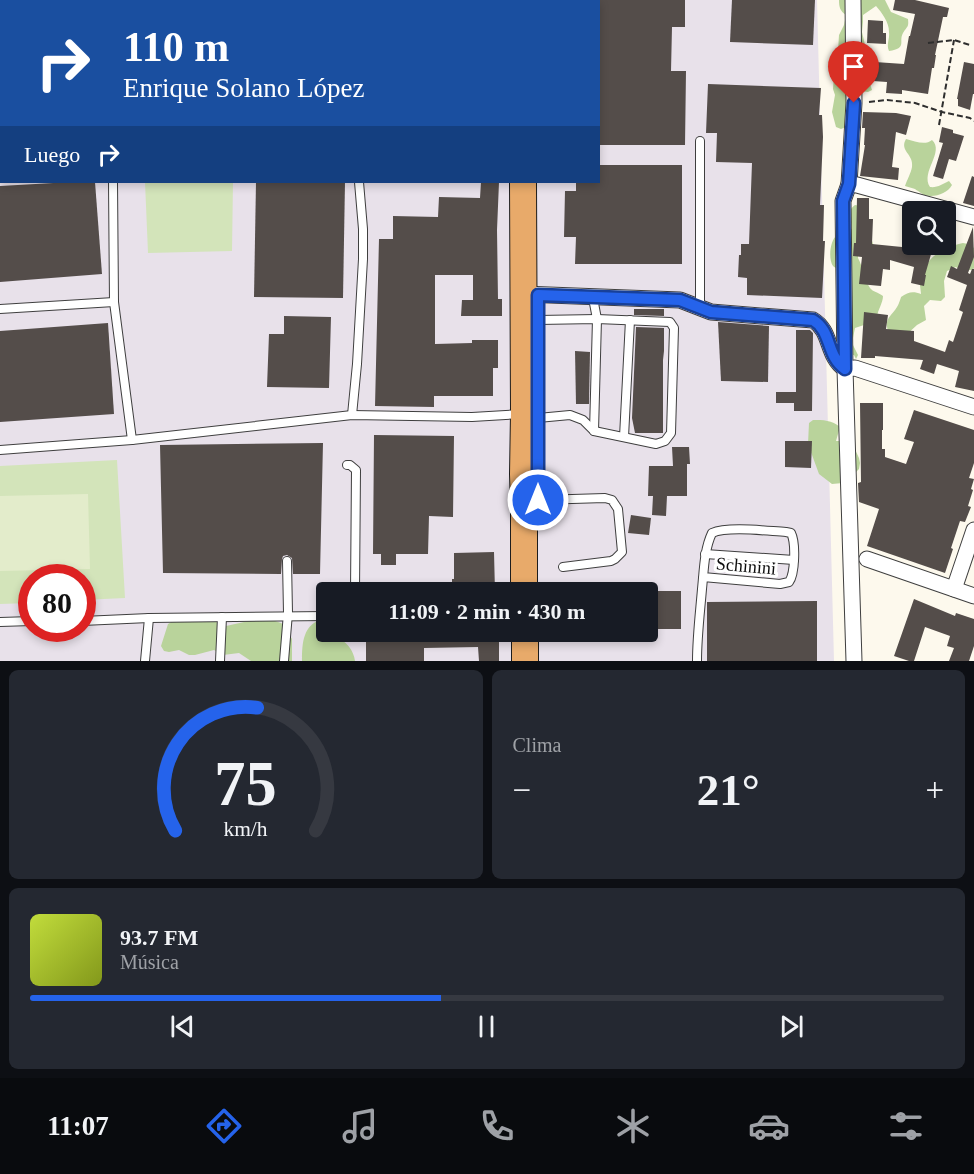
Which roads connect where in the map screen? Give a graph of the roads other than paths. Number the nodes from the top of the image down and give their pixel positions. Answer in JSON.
{"nodes":[{"id":1,"x":853,"y":0,"type":"edge"},
{"id":2,"x":700,"y":141,"type":"dead end"},
{"id":3,"x":113,"y":183,"type":"edge"},
{"id":4,"x":358,"y":183,"type":"edge"},
{"id":5,"x":522,"y":183,"type":"edge"},
{"id":6,"x":538,"y":183,"type":"edge"},
{"id":7,"x":849,"y":184,"type":"junction"},
{"id":8,"x":974,"y":217,"type":"edge"},
{"id":9,"x":593,"y":297,"type":"junction"},
{"id":10,"x":114,"y":302,"type":"junction"},
{"id":11,"x":533,"y":303,"type":"junction"},
{"id":12,"x":700,"y":307,"type":"junction"},
{"id":13,"x":0,"y":309,"type":"edge"},
{"id":14,"x":597,"y":319,"type":"junction"},
{"id":15,"x":630,"y":320,"type":"junction"},
{"id":16,"x":845,"y":369,"type":"junction"},
{"id":17,"x":974,"y":407,"type":"edge"},
{"id":18,"x":352,"y":415,"type":"junction"},
{"id":19,"x":531,"y":416,"type":"junction"},
{"id":20,"x":594,"y":431,"type":"junction"},
{"id":21,"x":624,"y":437,"type":"junction"},
{"id":22,"x":132,"y":440,"type":"junction"},
{"id":23,"x":0,"y":450,"type":"edge"},
{"id":24,"x":347,"y":465,"type":"dead end"},
{"id":25,"x":538,"y":500,"type":"junction"},
{"id":26,"x":974,"y":530,"type":"edge"},
{"id":27,"x":705,"y":554,"type":"junction"},
{"id":28,"x":867,"y":559,"type":"dead end"},
{"id":29,"x":794,"y":560,"type":"junction"},
{"id":30,"x":287,"y":561,"type":"dead end"},
{"id":31,"x":563,"y":567,"type":"dead end"},
{"id":32,"x":703,"y":577,"type":"junction"},
{"id":33,"x":355,"y":582,"type":"edge"},
{"id":34,"x":525,"y":582,"type":"edge"},
{"id":35,"x":539,"y":582,"type":"edge"},
{"id":36,"x":954,"y":590,"type":"junction"},
{"id":37,"x":974,"y":596,"type":"edge"},
{"id":38,"x":287,"y":616,"type":"junction"},
{"id":39,"x":316,"y":616,"type":"edge"},
{"id":40,"x":222,"y":617,"type":"junction"},
{"id":41,"x":149,"y":618,"type":"junction"},
{"id":42,"x":96,"y":620,"type":"edge"},
{"id":43,"x":18,"y":621,"type":"edge"},
{"id":44,"x":0,"y":622,"type":"edge"},
{"id":45,"x":525,"y":642,"type":"edge"},
{"id":46,"x":539,"y":642,"type":"edge"},
{"id":47,"x":146,"y":661,"type":"edge"},
{"id":48,"x":220,"y":661,"type":"edge"},
{"id":49,"x":284,"y":661,"type":"edge"},
{"id":50,"x":525,"y":661,"type":"edge"},
{"id":51,"x":539,"y":661,"type":"edge"},
{"id":52,"x":697,"y":661,"type":"edge"},
{"id":53,"x":854,"y":661,"type":"edge"}],
"edges":[{"from":1,"to":7,"type":"street"},
{"from":2,"to":12,"type":"lane"},
{"from":3,"to":10,"type":"lane"},
{"from":4,"to":18,"type":"lane"},
{"from":5,"to":11,"type":"highway"},
{"from":6,"to":11,"type":"highway"},
{"from":7,"to":8,"type":"street"},
{"from":7,"to":16,"type":"street"},
{"from":9,"to":11,"type":"street"},
{"from":9,"to":12,"type":"street"},
{"from":9,"to":14,"type":"lane"},
{"from":10,"to":13,"type":"lane"},
{"from":10,"to":22,"type":"lane"},
{"from":11,"to":14,"type":"lane"},
{"from":11,"to":19,"type":"highway"},
{"from":12,"to":16,"type":"street"},
{"from":14,"to":15,"type":"lane"},
{"from":14,"to":20,"type":"lane"},
{"from":15,"to":21,"type":"lane"},
{"from":15,"to":21,"type":"lane"},
{"from":16,"to":17,"type":"street"},
{"from":16,"to":53,"type":"street"},
{"from":18,"to":19,"type":"lane"},
{"from":18,"to":22,"type":"lane"},
{"from":19,"to":20,"type":"lane"},
{"from":19,"to":25,"type":"highway"},
{"from":19,"to":34,"type":"highway"},
{"from":20,"to":21,"type":"lane"},
{"from":22,"to":23,"type":"lane"},
{"from":24,"to":33,"type":"lane"},
{"from":25,"to":31,"type":"lane"},
{"from":25,"to":35,"type":"highway"},
{"from":26,"to":36,"type":"street"},
{"from":27,"to":29,"type":"lane"},
{"from":27,"to":29,"type":"lane","name":"Schinini"},
{"from":27,"to":32,"type":"lane","name":"Schinini"},
{"from":28,"to":36,"type":"street"},
{"from":29,"to":32,"type":"lane","name":"Schinini"},
{"from":30,"to":38,"type":"lane"},
{"from":32,"to":52,"type":"lane","name":"Schinini"},
{"from":36,"to":37,"type":"street"},
{"from":38,"to":39,"type":"lane"},
{"from":38,"to":40,"type":"lane"},
{"from":38,"to":49,"type":"lane"},
{"from":40,"to":41,"type":"lane"},
{"from":40,"to":48,"type":"lane"},
{"from":41,"to":42,"type":"lane"},
{"from":41,"to":47,"type":"lane"},
{"from":43,"to":44,"type":"lane"},
{"from":45,"to":50,"type":"highway"},
{"from":46,"to":51,"type":"highway"}]}
